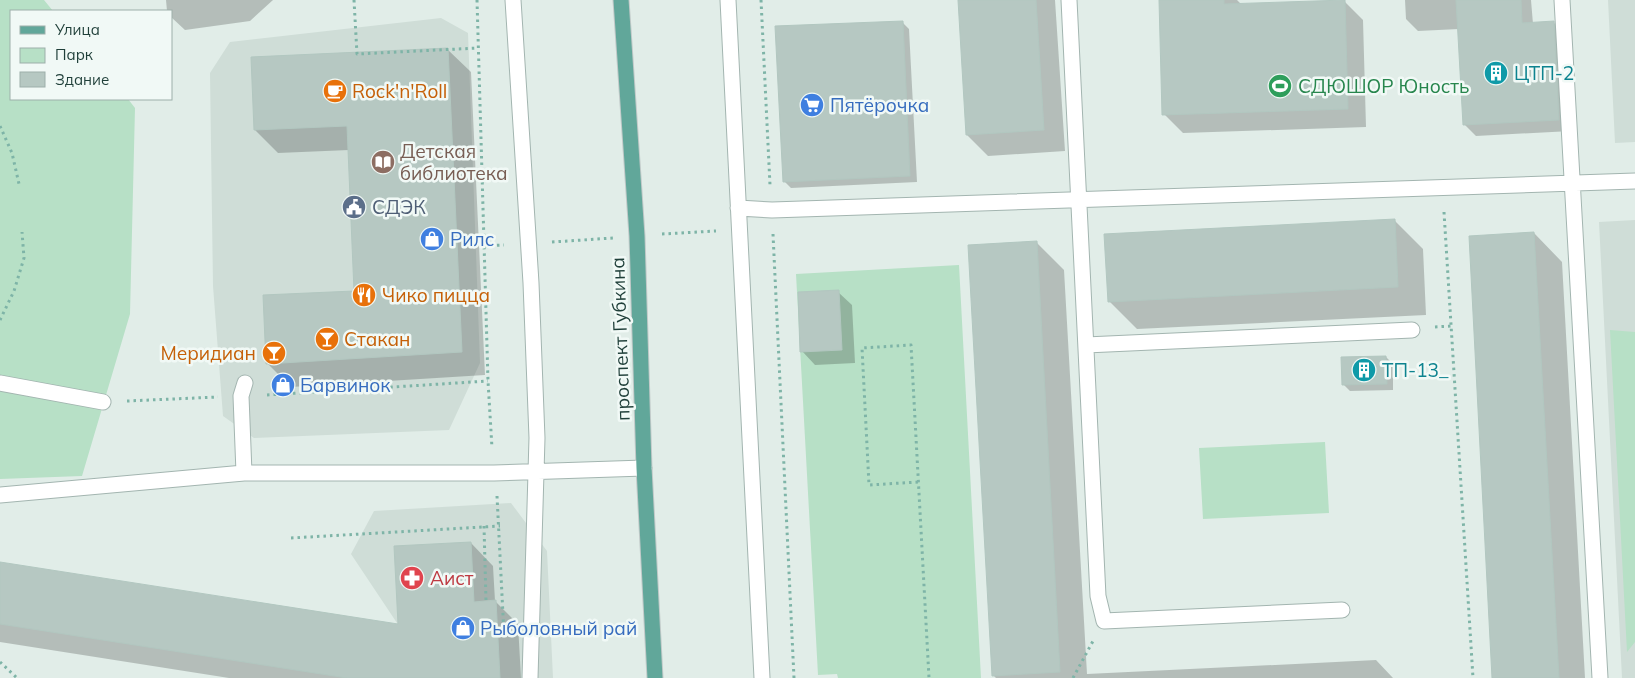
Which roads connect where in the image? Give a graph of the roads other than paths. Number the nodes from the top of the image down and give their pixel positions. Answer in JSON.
{"nodes":[{"id":1,"x":513,"y":0,"type":"edge"},
{"id":2,"x":621,"y":0,"type":"edge"},
{"id":3,"x":728,"y":0,"type":"edge"},
{"id":4,"x":1069,"y":0,"type":"edge"},
{"id":5,"x":1562,"y":0,"type":"edge"},
{"id":6,"x":1635,"y":181,"type":"edge"},
{"id":7,"x":1571,"y":184,"type":"junction"},
{"id":8,"x":1078,"y":200,"type":"junction"},
{"id":9,"x":738,"y":208,"type":"junction"},
{"id":10,"x":1412,"y":330,"type":"dead end"},
{"id":11,"x":1086,"y":345,"type":"junction"},
{"id":12,"x":0,"y":383,"type":"edge"},
{"id":13,"x":243,"y":390,"type":"road end"},
{"id":14,"x":103,"y":402,"type":"road end"},
{"id":15,"x":644,"y":468,"type":"junction"},
{"id":16,"x":536,"y":472,"type":"junction"},
{"id":17,"x":244,"y":473,"type":"junction"},
{"id":18,"x":0,"y":495,"type":"edge"},
{"id":19,"x":1342,"y":610,"type":"dead end"},
{"id":20,"x":530,"y":678,"type":"edge"},
{"id":21,"x":655,"y":678,"type":"edge"},
{"id":22,"x":762,"y":678,"type":"edge"},
{"id":23,"x":1600,"y":678,"type":"edge"}],
"edges":[{"from":1,"to":16,"type":"street"},
{"from":2,"to":15,"type":"main road","name":"проспект Губкина"},
{"from":3,"to":9,"type":"street"},
{"from":4,"to":8,"type":"street"},
{"from":5,"to":7,"type":"street"},
{"from":6,"to":7,"type":"street"},
{"from":7,"to":8,"type":"street"},
{"from":7,"to":23,"type":"street"},
{"from":8,"to":9,"type":"street"},
{"from":8,"to":11,"type":"street"},
{"from":9,"to":22,"type":"street"},
{"from":10,"to":11,"type":"street"},
{"from":11,"to":19,"type":"street"},
{"from":12,"to":14,"type":"street"},
{"from":13,"to":17,"type":"street"},
{"from":15,"to":16,"type":"street"},
{"from":15,"to":21,"type":"main road","name":"проспект Губкина"},
{"from":16,"to":17,"type":"street"},
{"from":16,"to":20,"type":"street"},
{"from":17,"to":18,"type":"street"}]}
